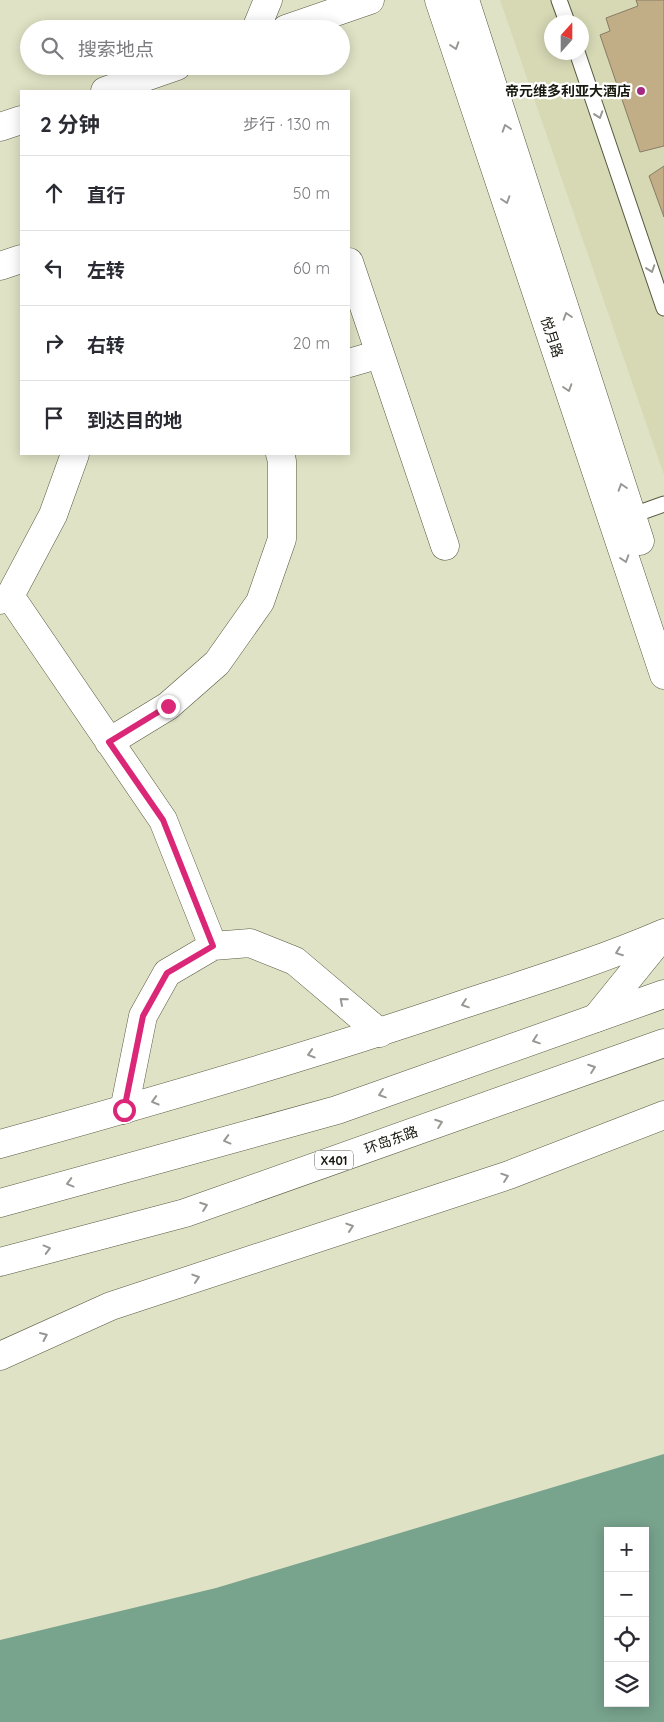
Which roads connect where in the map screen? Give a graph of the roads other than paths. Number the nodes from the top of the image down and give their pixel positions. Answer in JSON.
{"nodes":[{"id":1,"x":268,"y":0,"type":"edge"},
{"id":2,"x":370,"y":0,"type":"edge"},
{"id":3,"x":439,"y":0,"type":"edge"},
{"id":4,"x":464,"y":0,"type":"edge"},
{"id":5,"x":559,"y":0,"type":"edge"},
{"id":6,"x":564,"y":15,"type":"edge"},
{"id":7,"x":260,"y":20,"type":"edge"},
{"id":8,"x":312,"y":20,"type":"edge"},
{"id":9,"x":580,"y":60,"type":"edge"},
{"id":10,"x":151,"y":75,"type":"edge"},
{"id":11,"x":108,"y":90,"type":"edge"},
{"id":12,"x":20,"y":120,"type":"edge"},
{"id":13,"x":0,"y":128,"type":"edge"},
{"id":14,"x":20,"y":258,"type":"edge"},
{"id":15,"x":350,"y":265,"type":"edge"},
{"id":16,"x":0,"y":266,"type":"edge"},
{"id":17,"x":664,"y":308,"type":"edge"},
{"id":18,"x":380,"y":354,"type":"junction"},
{"id":19,"x":350,"y":363,"type":"edge"},
{"id":20,"x":75,"y":455,"type":"edge"},
{"id":21,"x":280,"y":455,"type":"edge"},
{"id":22,"x":664,"y":504,"type":"edge"},
{"id":23,"x":622,"y":519,"type":"junction"},
{"id":24,"x":445,"y":546,"type":"dead end"},
{"id":25,"x":5,"y":598,"type":"edge"},
{"id":26,"x":664,"y":616,"type":"edge"},
{"id":27,"x":664,"y":675,"type":"edge"},
{"id":28,"x":109,"y":742,"type":"junction"},
{"id":29,"x":664,"y":934,"type":"edge"},
{"id":30,"x":213,"y":946,"type":"junction"},
{"id":31,"x":664,"y":994,"type":"edge"},
{"id":32,"x":596,"y":1018,"type":"junction"},
{"id":33,"x":380,"y":1033,"type":"junction"},
{"id":34,"x":664,"y":1043,"type":"edge"},
{"id":35,"x":124,"y":1110,"type":"junction"},
{"id":36,"x":664,"y":1115,"type":"edge"},
{"id":37,"x":0,"y":1144,"type":"edge"},
{"id":38,"x":0,"y":1203,"type":"edge"},
{"id":39,"x":0,"y":1262,"type":"edge"},
{"id":40,"x":0,"y":1356,"type":"edge"}],
"edges":[{"from":1,"to":7,"type":"street"},
{"from":2,"to":8,"type":"street"},
{"from":3,"to":23,"type":"street","name":"悦月路","one_way":true},
{"from":23,"to":4,"type":"street","name":"悦月路","one_way":true},
{"from":5,"to":6,"type":"lane"},
{"from":9,"to":17,"type":"lane","one_way":true},
{"from":10,"to":11,"type":"street"},
{"from":12,"to":13,"type":"street"},
{"from":14,"to":16,"type":"street"},
{"from":15,"to":18,"type":"street"},
{"from":18,"to":19,"type":"street"},
{"from":18,"to":24,"type":"street"},
{"from":20,"to":25,"type":"street"},
{"from":21,"to":28,"type":"street"},
{"from":22,"to":23,"type":"lane"},
{"from":23,"to":26,"type":"street","name":"悦月路"},
{"from":23,"to":27,"type":"street","name":"悦月路","one_way":true},
{"from":25,"to":28,"type":"street"},
{"from":28,"to":30,"type":"street"},
{"from":29,"to":32,"type":"street"},
{"from":29,"to":33,"type":"street","one_way":true},
{"from":33,"to":30,"type":"street","one_way":true},
{"from":30,"to":35,"type":"street"},
{"from":31,"to":32,"type":"street"},
{"from":32,"to":38,"type":"street","one_way":true},
{"from":33,"to":35,"type":"street","one_way":true},
{"from":39,"to":34,"type":"street","name":"环岛东路","number":"X401","one_way":true},
{"from":35,"to":37,"type":"street"},
{"from":40,"to":36,"type":"street","one_way":true}]}
